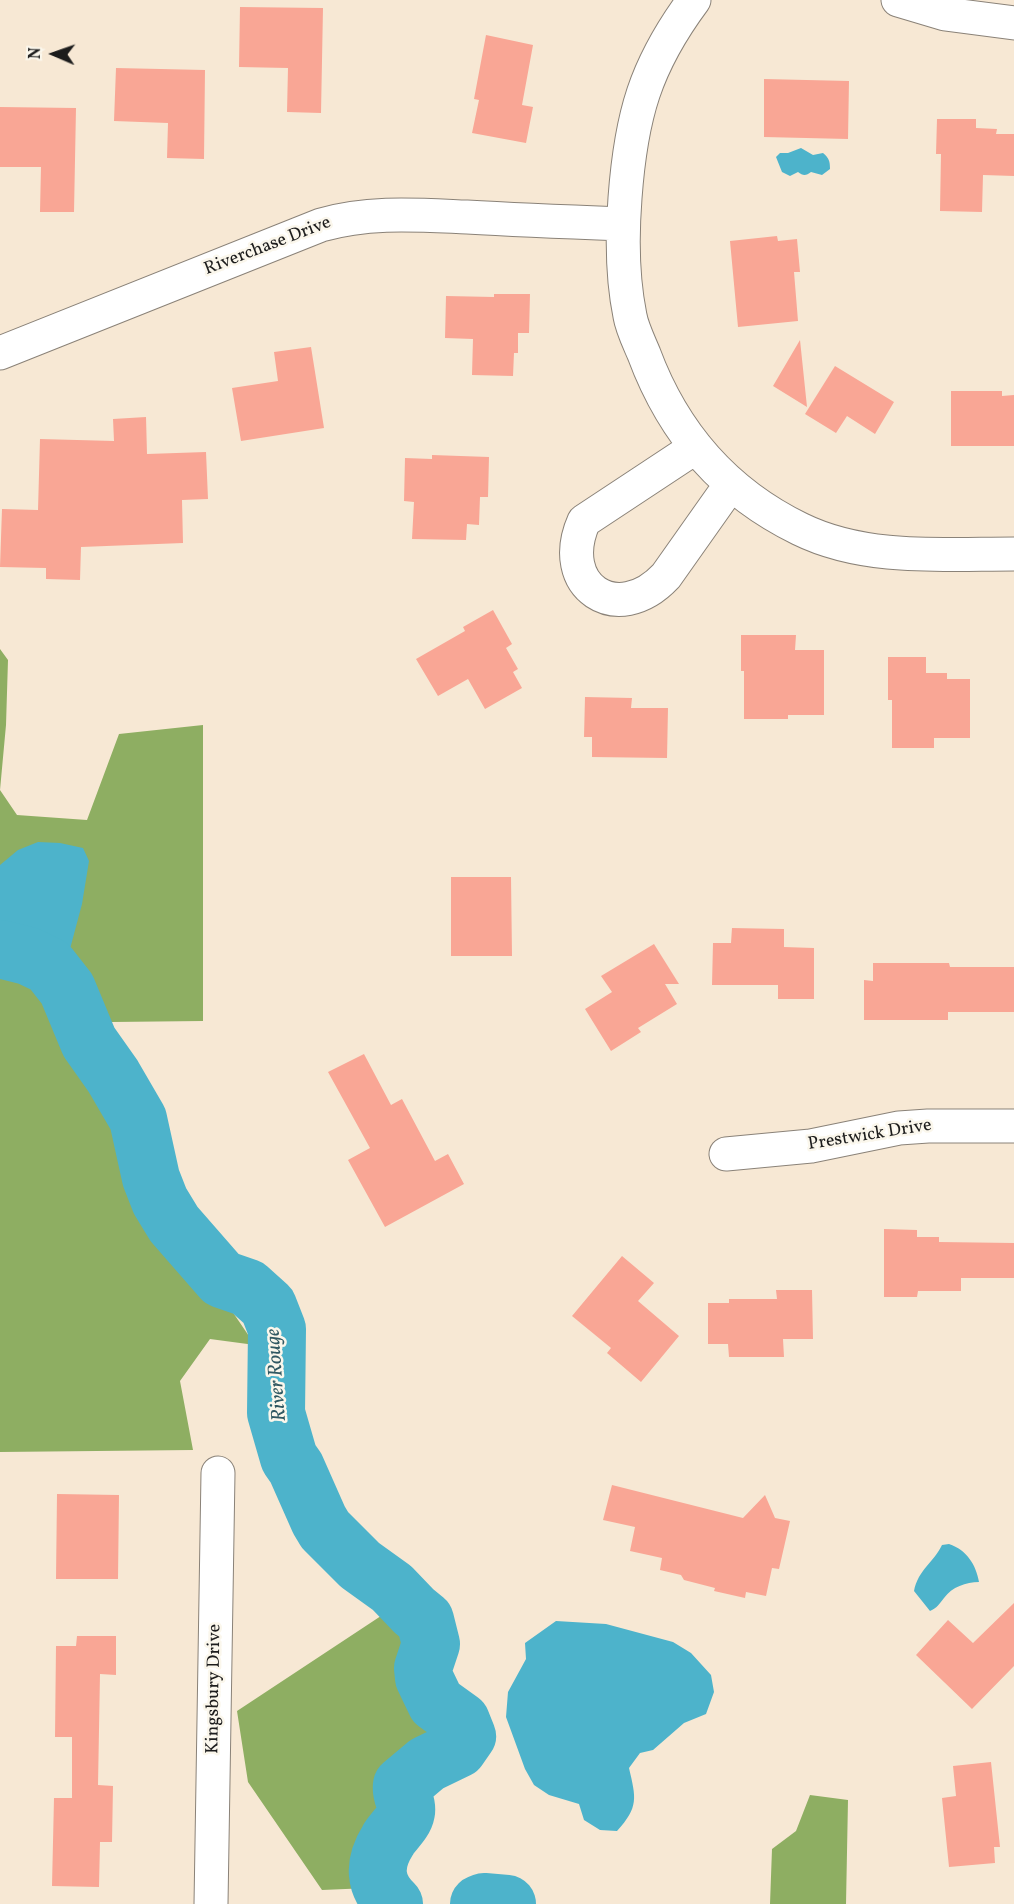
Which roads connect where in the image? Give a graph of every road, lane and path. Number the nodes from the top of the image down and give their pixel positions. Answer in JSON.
{"nodes":[{"id":1,"x":694,"y":0,"type":"edge"},
{"id":2,"x":898,"y":0,"type":"edge"},
{"id":3,"x":1014,"y":23,"type":"edge"},
{"id":4,"x":623,"y":224,"type":"junction"},
{"id":5,"x":0,"y":353,"type":"edge"},
{"id":6,"x":696,"y":447,"type":"junction"},
{"id":7,"x":731,"y":484,"type":"junction"},
{"id":8,"x":1014,"y":554,"type":"edge"},
{"id":9,"x":1014,"y":1125,"type":"edge"},
{"id":10,"x":726,"y":1154,"type":"dead end"},
{"id":11,"x":218,"y":1473,"type":"dead end"},
{"id":12,"x":211,"y":1904,"type":"edge"}],
"edges":[{"from":1,"to":4,"type":"street"},
{"from":2,"to":3,"type":"street"},
{"from":4,"to":5,"type":"street","name":"Riverchase Drive"},
{"from":4,"to":6,"type":"street"},
{"from":6,"to":7,"type":"street"},
{"from":6,"to":7,"type":"street"},
{"from":7,"to":8,"type":"street"},
{"from":9,"to":10,"type":"street","name":"Prestwick Drive"},
{"from":11,"to":12,"type":"street","name":"Kingsbury Drive"}]}
